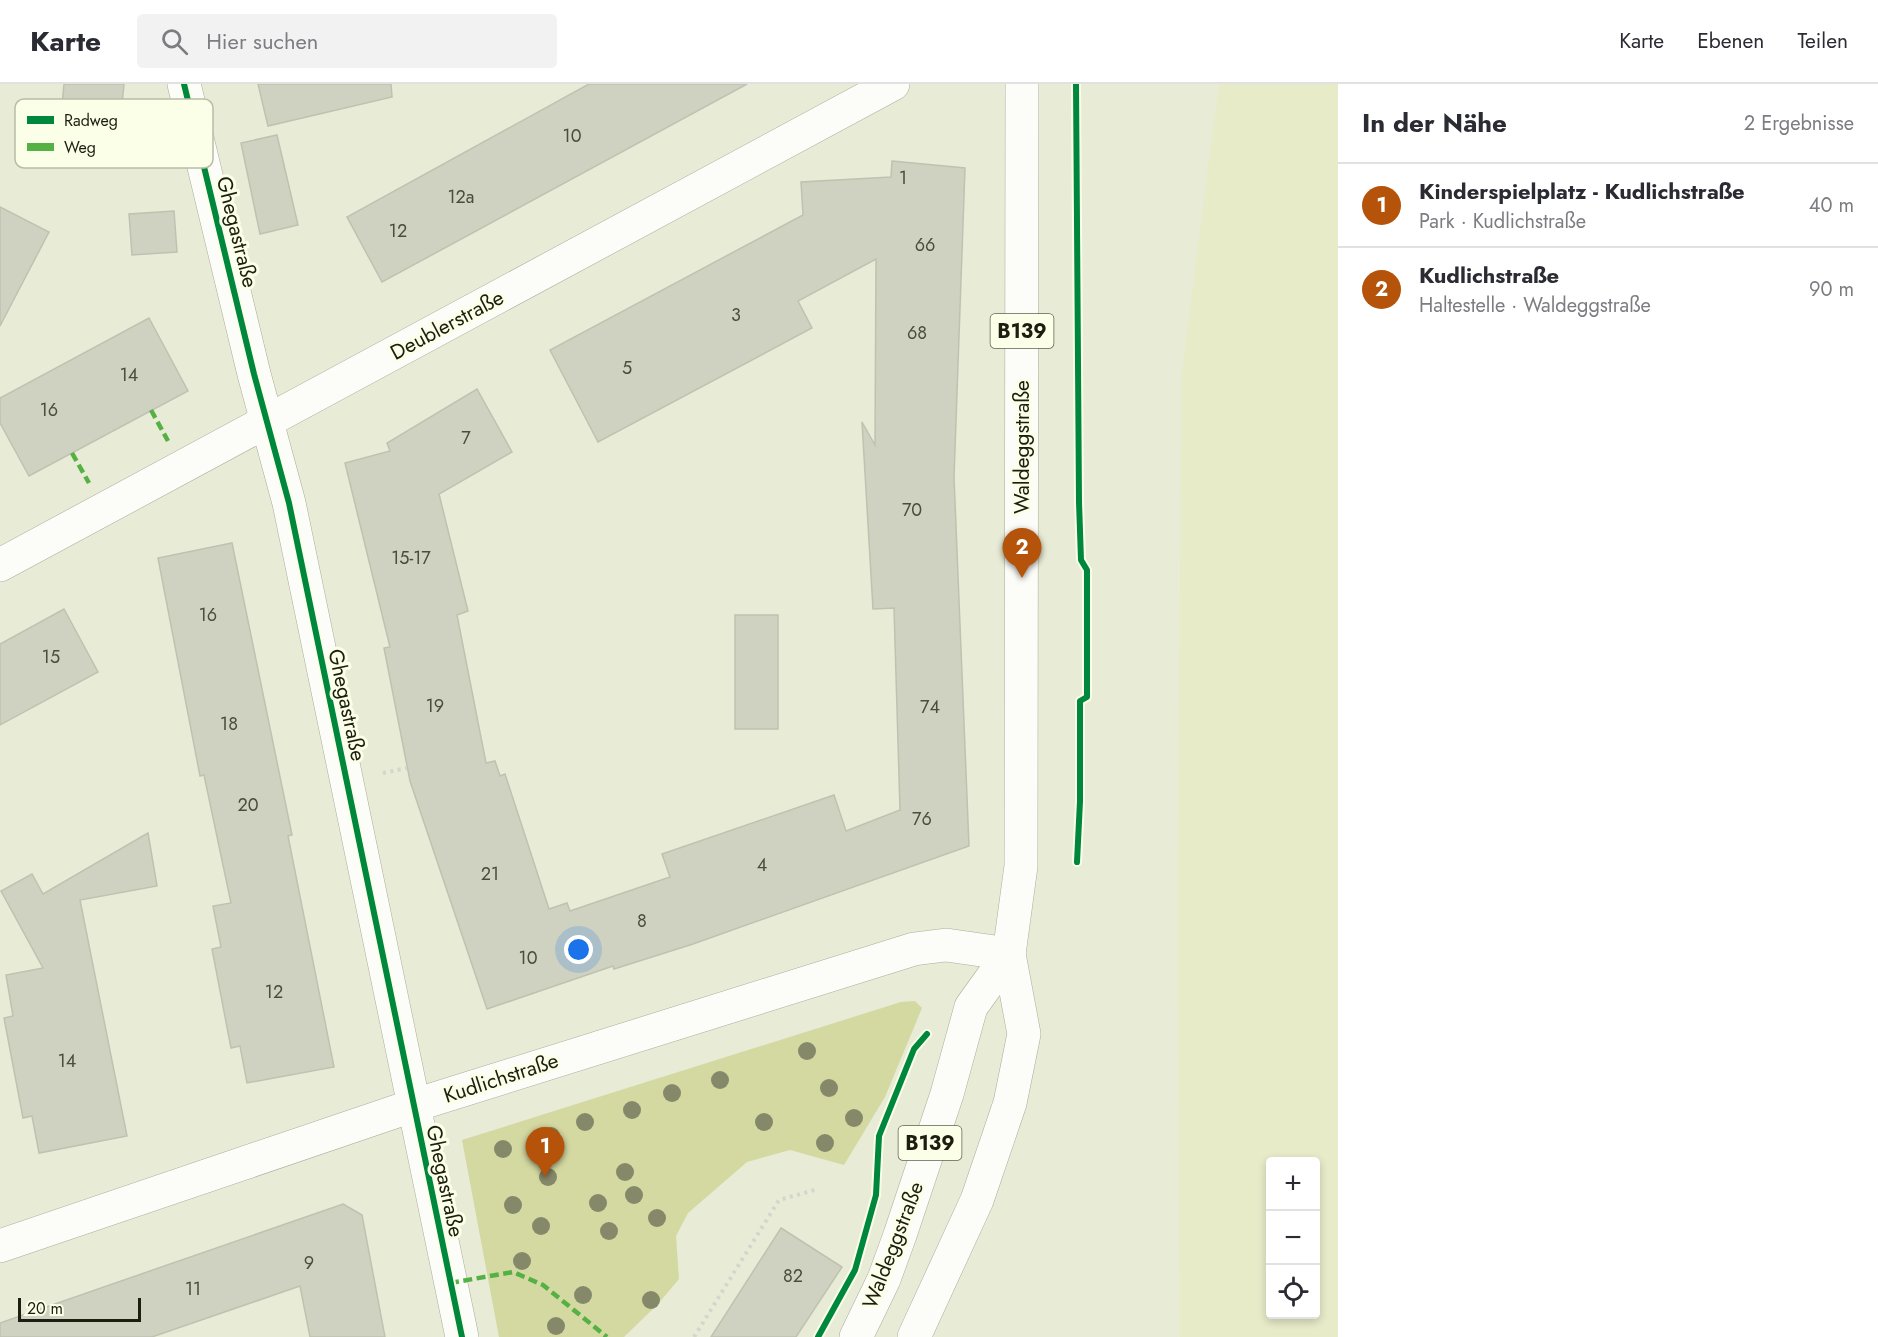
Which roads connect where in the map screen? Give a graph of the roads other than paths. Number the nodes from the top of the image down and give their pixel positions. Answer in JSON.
{"nodes":[{"id":1,"x":184,"y":84,"type":"edge"},
{"id":2,"x":893,"y":84,"type":"edge"},
{"id":3,"x":1022,"y":84,"type":"edge"},
{"id":4,"x":188,"y":99,"type":"edge"},
{"id":5,"x":205,"y":168,"type":"edge"},
{"id":6,"x":267,"y":422,"type":"junction"},
{"id":7,"x":0,"y":566,"type":"edge"},
{"id":8,"x":1009,"y":954,"type":"junction"},
{"id":9,"x":412,"y":1106,"type":"junction"},
{"id":10,"x":0,"y":1246,"type":"edge"},
{"id":11,"x":462,"y":1337,"type":"edge"},
{"id":12,"x":856,"y":1337,"type":"edge"},
{"id":13,"x":914,"y":1337,"type":"edge"}],
"edges":[{"from":1,"to":4,"type":"street","name":"Ghegastraße"},
{"from":2,"to":6,"type":"street","name":"Deublerstraße"},
{"from":3,"to":8,"type":"street","name":"Waldeggstraße","number":"B139"},
{"from":5,"to":6,"type":"street","name":"Ghegastraße"},
{"from":6,"to":7,"type":"street","name":"Deublerstraße"},
{"from":6,"to":9,"type":"street","name":"Ghegastraße"},
{"from":8,"to":9,"type":"street","name":"Kudlichstraße"},
{"from":8,"to":12,"type":"street","name":"Waldeggstraße","number":"B139"},
{"from":8,"to":13,"type":"street","name":"Waldeggstraße","number":"B139"},
{"from":9,"to":10,"type":"street","name":"Kudlichstraße"},
{"from":9,"to":11,"type":"street","name":"Ghegastraße"}]}
